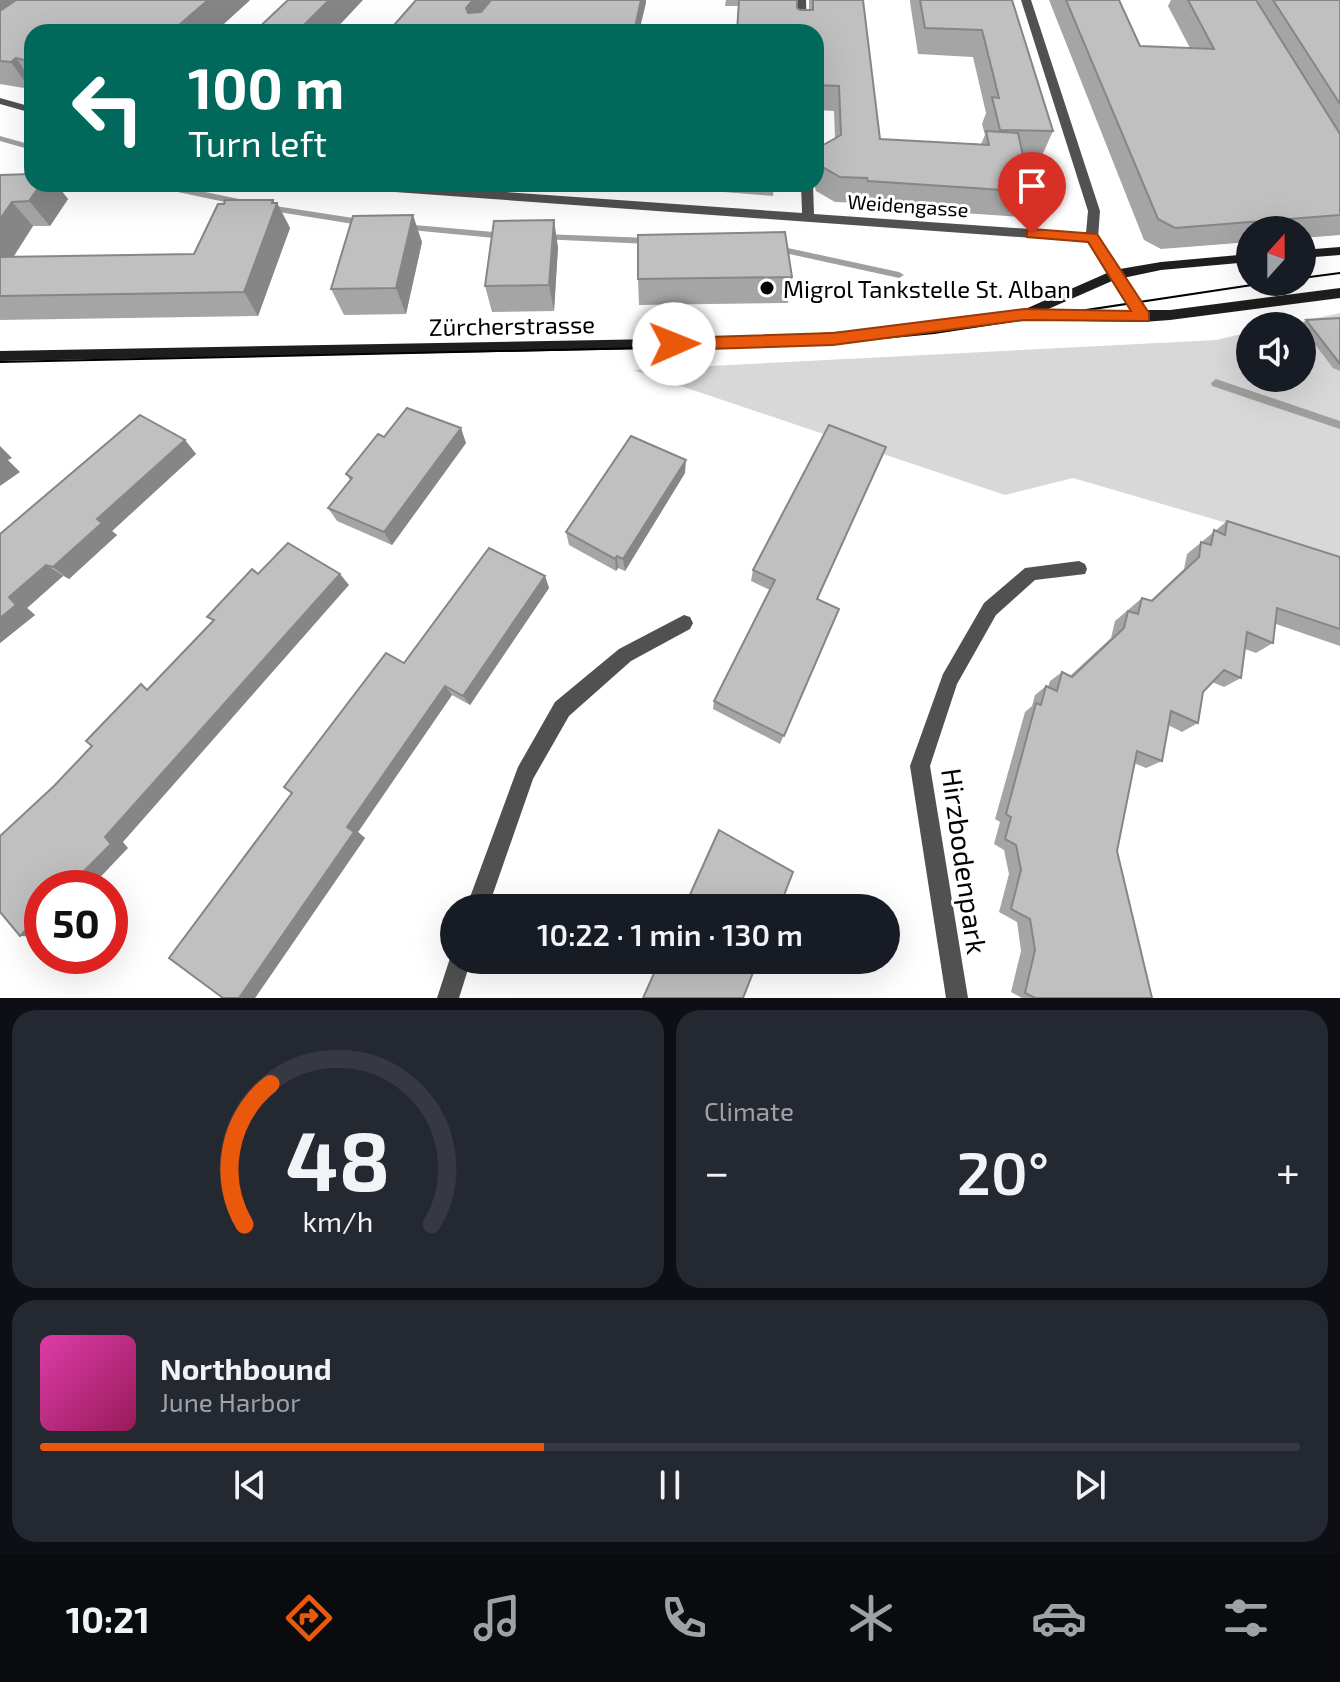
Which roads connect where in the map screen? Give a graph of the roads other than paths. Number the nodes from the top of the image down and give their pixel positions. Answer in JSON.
{"nodes":[{"id":1,"x":801,"y":0,"type":"edge"},
{"id":2,"x":1026,"y":0,"type":"edge"},
{"id":3,"x":802,"y":24,"type":"edge"},
{"id":4,"x":0,"y":101,"type":"edge"},
{"id":5,"x":24,"y":108,"type":"edge"},
{"id":6,"x":453,"y":192,"type":"edge"},
{"id":7,"x":807,"y":192,"type":"edge"},
{"id":8,"x":808,"y":218,"type":"junction"},
{"id":9,"x":1092,"y":238,"type":"junction"},
{"id":10,"x":1340,"y":251,"type":"edge"},
{"id":11,"x":1316,"y":253,"type":"edge"},
{"id":12,"x":1236,"y":259,"type":"edge"},
{"id":13,"x":1114,"y":275,"type":"junction"},
{"id":14,"x":1340,"y":293,"type":"edge"},
{"id":15,"x":1024,"y":315,"type":"junction"},
{"id":16,"x":1143,"y":317,"type":"junction"},
{"id":17,"x":0,"y":356,"type":"edge"},
{"id":18,"x":1079,"y":569,"type":"dead end"},
{"id":19,"x":684,"y":623,"type":"dead end"},
{"id":20,"x":482,"y":894,"type":"edge"},
{"id":21,"x":456,"y":974,"type":"edge"},
{"id":22,"x":448,"y":998,"type":"edge"},
{"id":23,"x":957,"y":998,"type":"edge"}],
"edges":[{"from":1,"to":3,"type":"street"},
{"from":2,"to":9,"type":"street"},
{"from":4,"to":5,"type":"street"},
{"from":6,"to":8,"type":"street","name":"Weidengasse"},
{"from":7,"to":8,"type":"street"},
{"from":8,"to":9,"type":"street","name":"Weidengasse"},
{"from":9,"to":13,"type":"street"},
{"from":10,"to":11,"type":"main road"},
{"from":12,"to":13,"type":"main road","name":"Zürcherstrasse"},
{"from":13,"to":15,"type":"main road","name":"Zürcherstrasse"},
{"from":13,"to":16,"type":"main road"},
{"from":14,"to":16,"type":"main road","name":"Zürcherstrasse"},
{"from":15,"to":16,"type":"main road","name":"Zürcherstrasse"},
{"from":15,"to":17,"type":"main road","name":"Zürcherstrasse"},
{"from":18,"to":23,"type":"street","name":"Hirzbodenpark"},
{"from":19,"to":20,"type":"street"},
{"from":21,"to":22,"type":"street"}]}
